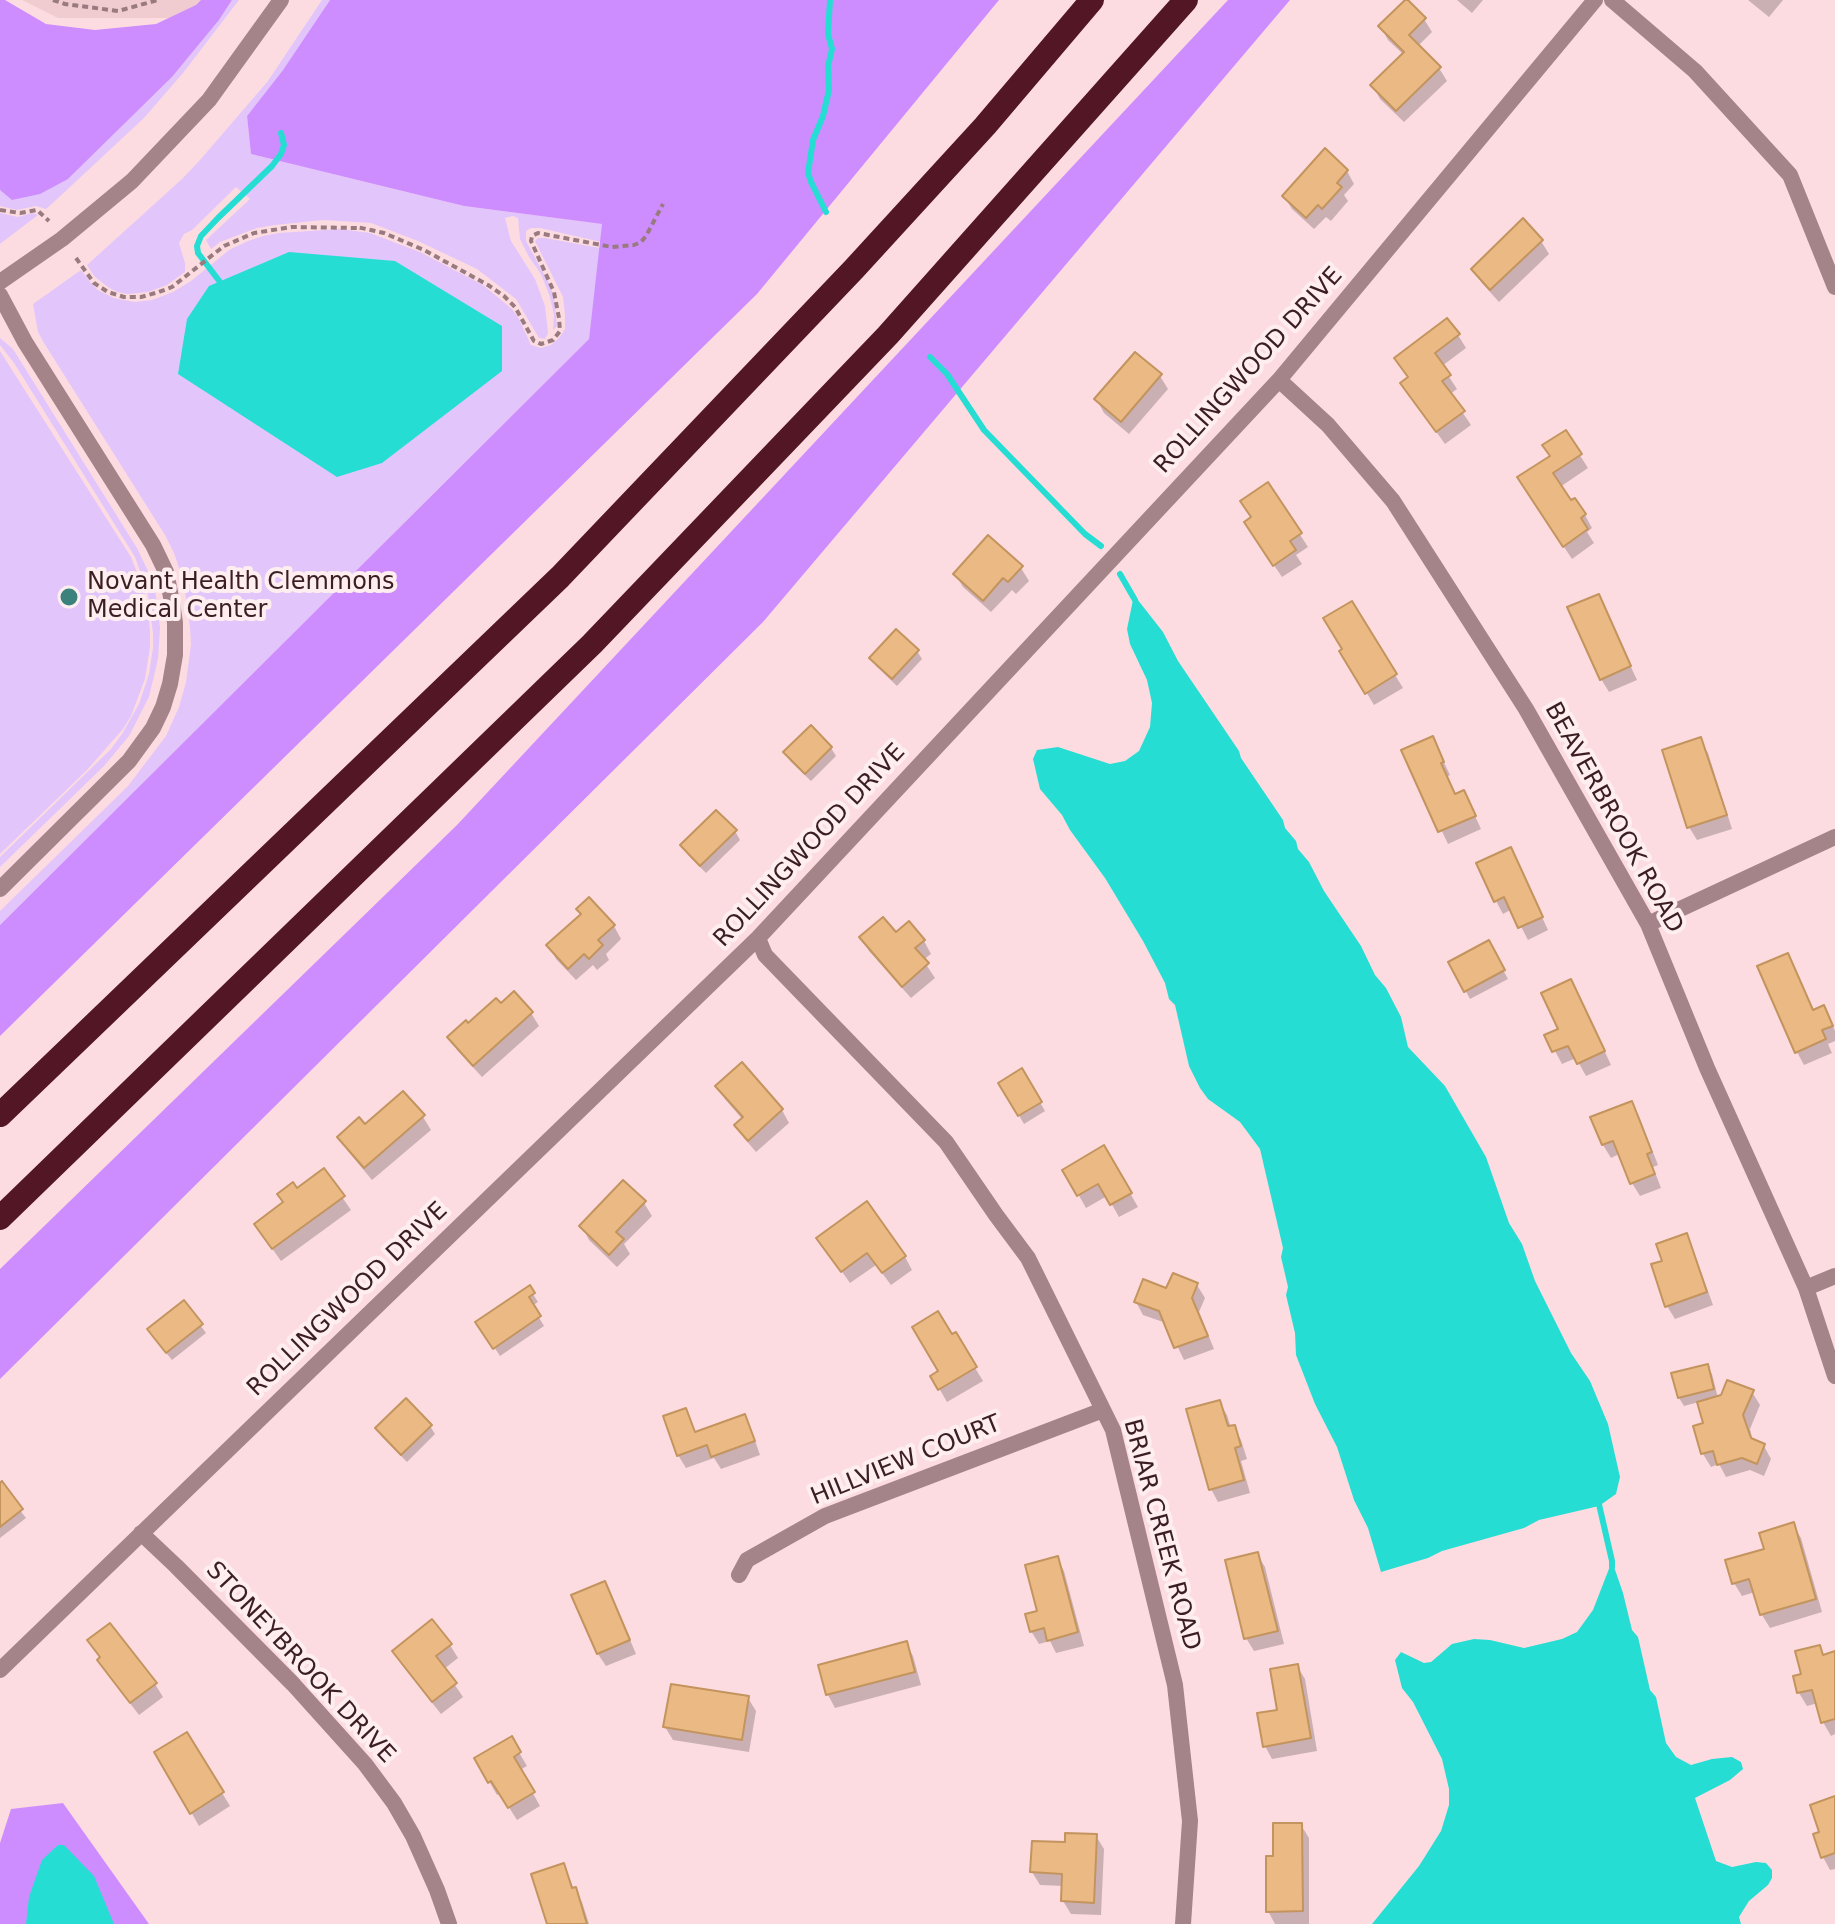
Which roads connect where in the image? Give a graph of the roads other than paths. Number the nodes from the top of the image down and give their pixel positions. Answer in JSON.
{"nodes":[{"id":1,"x":281,"y":0,"type":"edge"},
{"id":2,"x":1092,"y":0,"type":"edge"},
{"id":3,"x":1186,"y":0,"type":"edge"},
{"id":4,"x":1595,"y":0,"type":"edge"},
{"id":5,"x":1612,"y":0,"type":"edge"},
{"id":6,"x":0,"y":282,"type":"edge"},
{"id":7,"x":1835,"y":287,"type":"edge"},
{"id":8,"x":0,"y":295,"type":"edge"},
{"id":9,"x":1279,"y":380,"type":"junction"},
{"id":10,"x":1835,"y":837,"type":"edge"},
{"id":11,"x":0,"y":889,"type":"edge"},
{"id":12,"x":1648,"y":924,"type":"junction"},
{"id":13,"x":758,"y":938,"type":"junction"},
{"id":14,"x":0,"y":1115,"type":"edge"},
{"id":15,"x":0,"y":1218,"type":"edge"},
{"id":16,"x":1835,"y":1276,"type":"edge"},
{"id":17,"x":1806,"y":1288,"type":"junction"},
{"id":18,"x":1835,"y":1376,"type":"edge"},
{"id":19,"x":1103,"y":1410,"type":"junction"},
{"id":20,"x":141,"y":1533,"type":"junction"},
{"id":21,"x":739,"y":1575,"type":"dead end"},
{"id":22,"x":0,"y":1670,"type":"edge"},
{"id":23,"x":449,"y":1924,"type":"edge"},
{"id":24,"x":1183,"y":1924,"type":"edge"}],
"edges":[{"from":1,"to":6,"type":"street"},
{"from":2,"to":14,"type":"highway"},
{"from":3,"to":15,"type":"highway"},
{"from":4,"to":9,"type":"street","name":"ROLLINGWOOD DRIVE"},
{"from":5,"to":7,"type":"street"},
{"from":8,"to":11,"type":"street"},
{"from":9,"to":12,"type":"street","name":"BEAVERBROOK ROAD"},
{"from":9,"to":13,"type":"street","name":"ROLLINGWOOD DRIVE"},
{"from":10,"to":12,"type":"street"},
{"from":12,"to":17,"type":"street","name":"BEAVERBROOK ROAD"},
{"from":13,"to":19,"type":"street","name":"BRIAR CREEK ROAD"},
{"from":13,"to":20,"type":"street","name":"ROLLINGWOOD DRIVE"},
{"from":16,"to":17,"type":"street"},
{"from":17,"to":18,"type":"street","name":"BEAVERBROOK ROAD"},
{"from":19,"to":21,"type":"street","name":"HILLVIEW COURT"},
{"from":19,"to":24,"type":"street","name":"BRIAR CREEK ROAD"},
{"from":20,"to":22,"type":"street","name":"ROLLINGWOOD DRIVE"},
{"from":20,"to":23,"type":"street","name":"STONEYBROOK DRIVE"}]}
